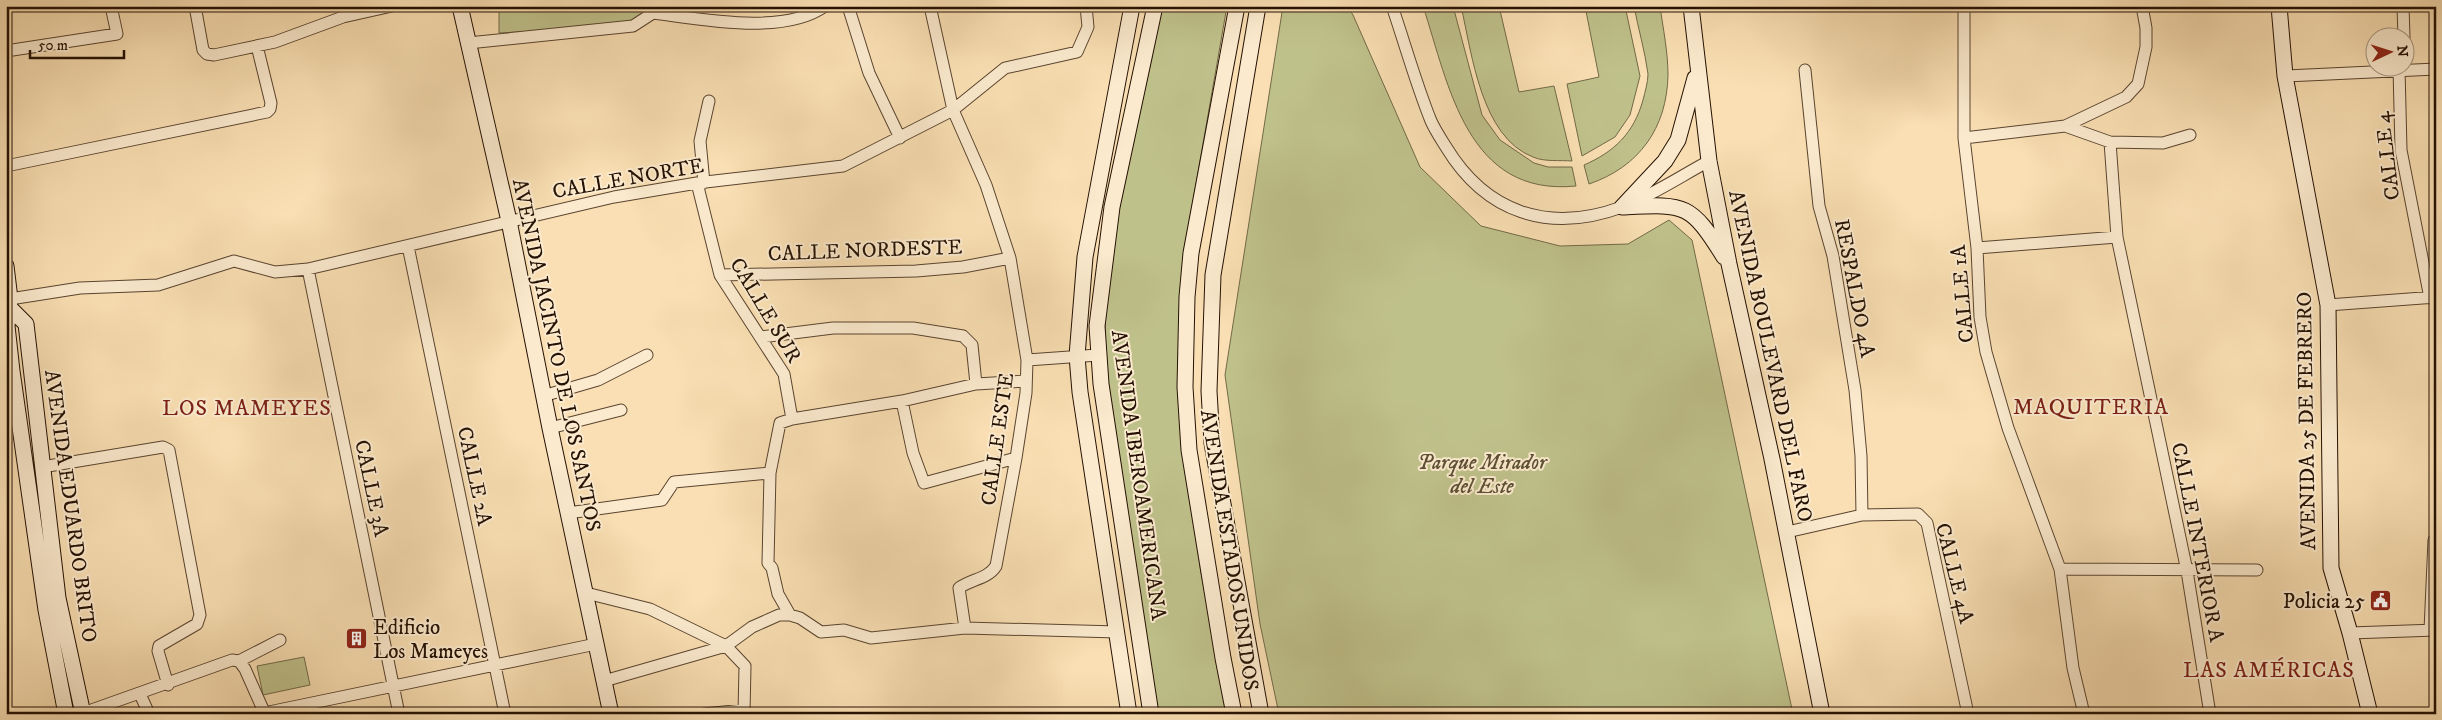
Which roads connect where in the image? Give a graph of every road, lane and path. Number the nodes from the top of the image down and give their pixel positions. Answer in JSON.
{"nodes":[{"id":1,"x":111,"y":6,"type":"edge"},
{"id":2,"x":195,"y":6,"type":"edge"},
{"id":3,"x":392,"y":6,"type":"edge"},
{"id":4,"x":460,"y":6,"type":"edge"},
{"id":5,"x":825,"y":6,"type":"edge"},
{"id":6,"x":848,"y":6,"type":"edge"},
{"id":7,"x":930,"y":6,"type":"edge"},
{"id":8,"x":1086,"y":6,"type":"edge"},
{"id":9,"x":1132,"y":6,"type":"edge"},
{"id":10,"x":1155,"y":6,"type":"edge"},
{"id":11,"x":1237,"y":6,"type":"edge"},
{"id":12,"x":1258,"y":6,"type":"edge"},
{"id":13,"x":1392,"y":6,"type":"edge"},
{"id":14,"x":1691,"y":6,"type":"edge"},
{"id":15,"x":1964,"y":6,"type":"edge"},
{"id":16,"x":2142,"y":6,"type":"edge"},
{"id":17,"x":2279,"y":6,"type":"edge"},
{"id":18,"x":2403,"y":6,"type":"edge"},
{"id":19,"x":653,"y":10,"type":"edge"},
{"id":20,"x":342,"y":12,"type":"edge"},
{"id":21,"x":2404,"y":28,"type":"edge"},
{"id":22,"x":468,"y":43,"type":"junction"},
{"id":23,"x":257,"y":46,"type":"junction"},
{"id":24,"x":6,"y":52,"type":"edge"},
{"id":25,"x":1698,"y":67,"type":"junction"},
{"id":26,"x":2414,"y":69,"type":"edge"},
{"id":27,"x":2436,"y":69,"type":"edge"},
{"id":28,"x":1805,"y":70,"type":"dead end"},
{"id":29,"x":2364,"y":71,"type":"edge"},
{"id":30,"x":2285,"y":76,"type":"junction"},
{"id":31,"x":2398,"y":78,"type":"edge"},
{"id":32,"x":709,"y":102,"type":"dead end"},
{"id":33,"x":953,"y":110,"type":"junction"},
{"id":34,"x":2065,"y":126,"type":"junction"},
{"id":35,"x":2190,"y":135,"type":"dead end"},
{"id":36,"x":900,"y":138,"type":"junction"},
{"id":37,"x":1964,"y":138,"type":"junction"},
{"id":38,"x":2110,"y":142,"type":"junction"},
{"id":39,"x":1709,"y":161,"type":"junction"},
{"id":40,"x":6,"y":166,"type":"edge"},
{"id":41,"x":701,"y":183,"type":"junction"},
{"id":42,"x":1622,"y":207,"type":"junction"},
{"id":43,"x":509,"y":221,"type":"junction"},
{"id":44,"x":2117,"y":237,"type":"junction"},
{"id":45,"x":408,"y":246,"type":"junction"},
{"id":46,"x":1976,"y":248,"type":"junction"},
{"id":47,"x":1010,"y":258,"type":"junction"},
{"id":48,"x":1729,"y":264,"type":"junction"},
{"id":49,"x":308,"y":270,"type":"junction"},
{"id":50,"x":7,"y":273,"type":"edge"},
{"id":51,"x":720,"y":274,"type":"junction"},
{"id":52,"x":2433,"y":297,"type":"edge"},
{"id":53,"x":10,"y":304,"type":"junction"},
{"id":54,"x":2328,"y":305,"type":"junction"},
{"id":55,"x":761,"y":337,"type":"junction"},
{"id":56,"x":6,"y":353,"type":"edge"},
{"id":57,"x":647,"y":355,"type":"dead end"},
{"id":58,"x":1098,"y":355,"type":"junction"},
{"id":59,"x":1077,"y":356,"type":"junction"},
{"id":60,"x":1026,"y":360,"type":"junction"},
{"id":61,"x":12,"y":370,"type":"junction"},
{"id":62,"x":1026,"y":381,"type":"junction"},
{"id":63,"x":976,"y":384,"type":"junction"},
{"id":64,"x":543,"y":396,"type":"junction"},
{"id":65,"x":902,"y":401,"type":"junction"},
{"id":66,"x":621,"y":410,"type":"dead end"},
{"id":67,"x":792,"y":419,"type":"junction"},
{"id":68,"x":550,"y":428,"type":"junction"},
{"id":69,"x":1016,"y":458,"type":"junction"},
{"id":70,"x":42,"y":468,"type":"junction"},
{"id":71,"x":770,"y":473,"type":"junction"},
{"id":72,"x":568,"y":513,"type":"junction"},
{"id":73,"x":1862,"y":515,"type":"junction"},
{"id":74,"x":1787,"y":532,"type":"junction"},
{"id":75,"x":2434,"y":540,"type":"dead end"},
{"id":76,"x":2060,"y":569,"type":"junction"},
{"id":77,"x":2257,"y":570,"type":"dead end"},
{"id":78,"x":2187,"y":571,"type":"junction"},
{"id":79,"x":586,"y":593,"type":"junction"},
{"id":80,"x":790,"y":615,"type":"junction"},
{"id":81,"x":965,"y":628,"type":"junction"},
{"id":82,"x":2433,"y":630,"type":"edge"},
{"id":83,"x":1118,"y":632,"type":"junction"},
{"id":84,"x":2350,"y":633,"type":"junction"},
{"id":85,"x":280,"y":640,"type":"dead end"},
{"id":86,"x":596,"y":644,"type":"junction"},
{"id":87,"x":726,"y":646,"type":"junction"},
{"id":88,"x":1249,"y":653,"type":"junction"},
{"id":89,"x":1223,"y":658,"type":"junction"},
{"id":90,"x":239,"y":661,"type":"junction"},
{"id":91,"x":495,"y":666,"type":"junction"},
{"id":92,"x":604,"y":681,"type":"junction"},
{"id":93,"x":168,"y":685,"type":"junction"},
{"id":94,"x":394,"y":687,"type":"junction"},
{"id":95,"x":140,"y":694,"type":"junction"},
{"id":96,"x":744,"y":712,"type":"edge"},
{"id":97,"x":66,"y":714,"type":"edge"},
{"id":98,"x":83,"y":714,"type":"edge"},
{"id":99,"x":149,"y":714,"type":"edge"},
{"id":100,"x":265,"y":714,"type":"edge"},
{"id":101,"x":400,"y":714,"type":"edge"},
{"id":102,"x":505,"y":714,"type":"edge"},
{"id":103,"x":611,"y":714,"type":"edge"},
{"id":104,"x":704,"y":714,"type":"edge"},
{"id":105,"x":1129,"y":714,"type":"edge"},
{"id":106,"x":1151,"y":714,"type":"edge"},
{"id":107,"x":1234,"y":714,"type":"edge"},
{"id":108,"x":1261,"y":714,"type":"edge"},
{"id":109,"x":1822,"y":714,"type":"edge"},
{"id":110,"x":1968,"y":714,"type":"edge"},
{"id":111,"x":2084,"y":714,"type":"edge"},
{"id":112,"x":2210,"y":714,"type":"edge"},
{"id":113,"x":2370,"y":714,"type":"edge"}],
"edges":[{"from":1,"to":24,"type":"street"},
{"from":2,"to":23,"type":"street"},
{"from":3,"to":20,"type":"street"},
{"from":4,"to":22,"type":"street","name":"AVENIDA JACINTO DE LOS SANTOS"},
{"from":5,"to":19,"type":"street"},
{"from":6,"to":36,"type":"street"},
{"from":7,"to":33,"type":"street","name":"CALLE ESTE"},
{"from":8,"to":33,"type":"street","name":"CALLE NORTE"},
{"from":9,"to":59,"type":"street","name":"AVENIDA IBEROAMERICANA"},
{"from":10,"to":58,"type":"street","name":"AVENIDA IBEROAMERICANA"},
{"from":11,"to":89,"type":"street","name":"AVENIDA ESTADOS UNIDOS"},
{"from":12,"to":88,"type":"street","name":"AVENIDA ESTADOS UNIDOS"},
{"from":13,"to":42,"type":"street"},
{"from":14,"to":25,"type":"street","name":"AVENIDA BOULEVARD DEL FARO"},
{"from":15,"to":37,"type":"street","name":"CALLE 1A"},
{"from":16,"to":34,"type":"street"},
{"from":17,"to":30,"type":"street","name":"AVENIDA 25 DE FEBRERO"},
{"from":18,"to":21,"type":"street"},
{"from":19,"to":22,"type":"street"},
{"from":20,"to":23,"type":"street"},
{"from":22,"to":43,"type":"street","name":"AVENIDA JACINTO DE LOS SANTOS"},
{"from":23,"to":40,"type":"street"},
{"from":25,"to":39,"type":"street","name":"AVENIDA BOULEVARD DEL FARO"},
{"from":25,"to":42,"type":"street"},
{"from":26,"to":27,"type":"street"},
{"from":28,"to":73,"type":"street","name":"RESPALDO 4A"},
{"from":29,"to":30,"type":"street"},
{"from":30,"to":54,"type":"street","name":"AVENIDA 25 DE FEBRERO"},
{"from":31,"to":52,"type":"street","name":"CALLE 4"},
{"from":32,"to":41,"type":"street","name":"CALLE SUR"},
{"from":33,"to":36,"type":"street","name":"CALLE NORTE"},
{"from":33,"to":47,"type":"street","name":"CALLE ESTE"},
{"from":34,"to":37,"type":"street"},
{"from":34,"to":38,"type":"street"},
{"from":35,"to":38,"type":"street"},
{"from":36,"to":41,"type":"street","name":"CALLE NORTE"},
{"from":37,"to":46,"type":"street","name":"CALLE 1A"},
{"from":38,"to":44,"type":"street","name":"CALLE INTERIOR A"},
{"from":39,"to":42,"type":"street"},
{"from":39,"to":48,"type":"street","name":"AVENIDA BOULEVARD DEL FARO"},
{"from":41,"to":43,"type":"street","name":"CALLE NORTE"},
{"from":41,"to":51,"type":"street","name":"CALLE SUR"},
{"from":42,"to":48,"type":"street"},
{"from":43,"to":45,"type":"street","name":"CALLE NORTE"},
{"from":43,"to":64,"type":"street","name":"AVENIDA JACINTO DE LOS SANTOS"},
{"from":44,"to":46,"type":"street"},
{"from":44,"to":78,"type":"street","name":"CALLE INTERIOR A"},
{"from":45,"to":49,"type":"street","name":"CALLE NORTE"},
{"from":45,"to":91,"type":"street","name":"CALLE 2A"},
{"from":46,"to":76,"type":"street","name":"CALLE 1A"},
{"from":47,"to":51,"type":"street","name":"CALLE NORDESTE"},
{"from":47,"to":60,"type":"street","name":"CALLE ESTE"},
{"from":48,"to":74,"type":"street","name":"AVENIDA BOULEVARD DEL FARO"},
{"from":49,"to":53,"type":"street","name":"CALLE NORTE"},
{"from":49,"to":94,"type":"street","name":"CALLE 3A"},
{"from":50,"to":53,"type":"street","name":"AVENIDA EDUARDO BRITO"},
{"from":51,"to":55,"type":"street","name":"CALLE SUR"},
{"from":52,"to":54,"type":"street"},
{"from":53,"to":61,"type":"street","name":"AVENIDA EDUARDO BRITO"},
{"from":53,"to":70,"type":"street","name":"AVENIDA EDUARDO BRITO"},
{"from":54,"to":84,"type":"street","name":"AVENIDA 25 DE FEBRERO"},
{"from":55,"to":63,"type":"street"},
{"from":55,"to":67,"type":"street","name":"CALLE SUR"},
{"from":56,"to":61,"type":"street"},
{"from":57,"to":64,"type":"street"},
{"from":58,"to":59,"type":"street"},
{"from":58,"to":106,"type":"street","name":"AVENIDA IBEROAMERICANA"},
{"from":59,"to":60,"type":"street"},
{"from":59,"to":83,"type":"street","name":"AVENIDA IBEROAMERICANA"},
{"from":60,"to":62,"type":"street","name":"CALLE ESTE"},
{"from":61,"to":97,"type":"street","name":"AVENIDA EDUARDO BRITO"},
{"from":62,"to":63,"type":"street"},
{"from":62,"to":69,"type":"street","name":"CALLE ESTE"},
{"from":63,"to":65,"type":"street"},
{"from":64,"to":68,"type":"street","name":"AVENIDA JACINTO DE LOS SANTOS"},
{"from":65,"to":67,"type":"street"},
{"from":65,"to":69,"type":"street"},
{"from":66,"to":68,"type":"street"},
{"from":67,"to":71,"type":"street"},
{"from":68,"to":72,"type":"street","name":"AVENIDA JACINTO DE LOS SANTOS"},
{"from":69,"to":81,"type":"street","name":"CALLE ESTE"},
{"from":70,"to":93,"type":"street"},
{"from":70,"to":98,"type":"street","name":"AVENIDA EDUARDO BRITO"},
{"from":71,"to":72,"type":"street"},
{"from":71,"to":80,"type":"street"},
{"from":72,"to":79,"type":"street","name":"AVENIDA JACINTO DE LOS SANTOS"},
{"from":73,"to":74,"type":"street","name":"CALLE 4A"},
{"from":73,"to":110,"type":"street","name":"CALLE 4A"},
{"from":74,"to":109,"type":"street","name":"AVENIDA BOULEVARD DEL FARO"},
{"from":75,"to":82,"type":"street"},
{"from":76,"to":78,"type":"street"},
{"from":76,"to":111,"type":"street","name":"CALLE 1A"},
{"from":77,"to":78,"type":"street"},
{"from":78,"to":112,"type":"street","name":"CALLE INTERIOR A"},
{"from":79,"to":86,"type":"street","name":"AVENIDA JACINTO DE LOS SANTOS"},
{"from":79,"to":87,"type":"street"},
{"from":80,"to":81,"type":"street"},
{"from":80,"to":87,"type":"street"},
{"from":81,"to":83,"type":"street"},
{"from":82,"to":84,"type":"street"},
{"from":83,"to":105,"type":"street","name":"AVENIDA IBEROAMERICANA"},
{"from":84,"to":113,"type":"street","name":"AVENIDA 25 DE FEBRERO"},
{"from":85,"to":90,"type":"street"},
{"from":86,"to":91,"type":"street"},
{"from":86,"to":92,"type":"street","name":"AVENIDA JACINTO DE LOS SANTOS"},
{"from":87,"to":92,"type":"street"},
{"from":87,"to":96,"type":"street"},
{"from":88,"to":89,"type":"street"},
{"from":88,"to":108,"type":"street","name":"AVENIDA ESTADOS UNIDOS"},
{"from":89,"to":107,"type":"street","name":"AVENIDA ESTADOS UNIDOS"},
{"from":90,"to":93,"type":"street"},
{"from":90,"to":100,"type":"street"},
{"from":91,"to":94,"type":"street"},
{"from":91,"to":102,"type":"street","name":"CALLE 2A"},
{"from":92,"to":103,"type":"street","name":"AVENIDA JACINTO DE LOS SANTOS"},
{"from":93,"to":95,"type":"street"},
{"from":94,"to":100,"type":"street"},
{"from":94,"to":101,"type":"street","name":"CALLE 3A"},
{"from":95,"to":98,"type":"street"},
{"from":95,"to":99,"type":"street"},
{"from":96,"to":104,"type":"street"}]}
